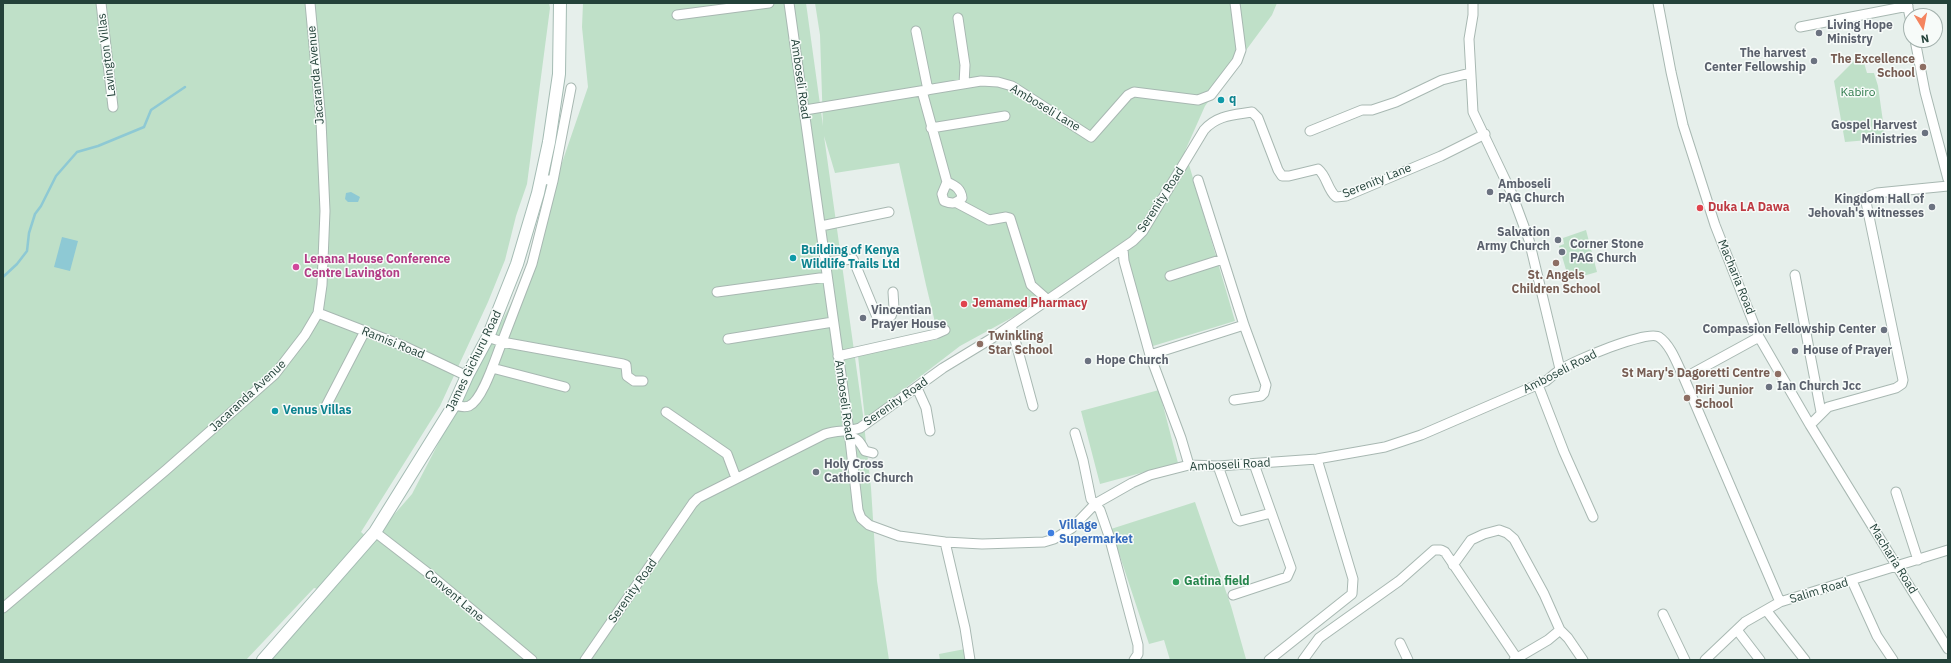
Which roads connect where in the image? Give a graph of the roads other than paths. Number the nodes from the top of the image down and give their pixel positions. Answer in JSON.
{"nodes":[{"id":1,"x":101,"y":3,"type":"edge"},
{"id":2,"x":310,"y":3,"type":"edge"},
{"id":3,"x":769,"y":3,"type":"edge"},
{"id":4,"x":789,"y":3,"type":"edge"},
{"id":5,"x":1235,"y":3,"type":"edge"},
{"id":6,"x":1473,"y":3,"type":"edge"},
{"id":7,"x":1658,"y":3,"type":"edge"},
{"id":8,"x":559,"y":4,"type":"edge"},
{"id":9,"x":1907,"y":5,"type":"edge"},
{"id":10,"x":677,"y":15,"type":"dead end"},
{"id":11,"x":958,"y":18,"type":"dead end"},
{"id":12,"x":1800,"y":27,"type":"dead end"},
{"id":13,"x":916,"y":31,"type":"dead end"},
{"id":14,"x":1917,"y":48,"type":"edge"},
{"id":15,"x":1470,"y":73,"type":"junction"},
{"id":16,"x":964,"y":84,"type":"junction"},
{"id":17,"x":571,"y":88,"type":"dead end"},
{"id":18,"x":925,"y":90,"type":"junction"},
{"id":19,"x":113,"y":107,"type":"dead end"},
{"id":20,"x":805,"y":110,"type":"junction"},
{"id":21,"x":1005,"y":116,"type":"dead end"},
{"id":22,"x":931,"y":128,"type":"junction"},
{"id":23,"x":1310,"y":131,"type":"dead end"},
{"id":24,"x":1485,"y":134,"type":"junction"},
{"id":25,"x":1193,"y":149,"type":"joint"},
{"id":26,"x":1948,"y":179,"type":"edge"},
{"id":27,"x":541,"y":180,"type":"junction"},
{"id":28,"x":1198,"y":180,"type":"dead end"},
{"id":29,"x":554,"y":181,"type":"junction"},
{"id":30,"x":947,"y":182,"type":"junction"},
{"id":31,"x":1948,"y":186,"type":"edge"},
{"id":32,"x":957,"y":203,"type":"junction"},
{"id":33,"x":889,"y":212,"type":"dead end"},
{"id":34,"x":821,"y":226,"type":"junction"},
{"id":35,"x":524,"y":241,"type":"junction"},
{"id":36,"x":537,"y":246,"type":"junction"},
{"id":37,"x":1123,"y":249,"type":"junction"},
{"id":38,"x":1223,"y":259,"type":"junction"},
{"id":39,"x":825,"y":262,"type":"junction"},
{"id":40,"x":1795,"y":275,"type":"dead end"},
{"id":41,"x":1170,"y":276,"type":"dead end"},
{"id":42,"x":827,"y":278,"type":"junction"},
{"id":43,"x":717,"y":292,"type":"dead end"},
{"id":44,"x":893,"y":292,"type":"dead end"},
{"id":45,"x":1048,"y":300,"type":"junction"},
{"id":46,"x":318,"y":313,"type":"junction"},
{"id":47,"x":833,"y":322,"type":"junction"},
{"id":48,"x":1011,"y":325,"type":"junction"},
{"id":49,"x":1244,"y":326,"type":"junction"},
{"id":50,"x":945,"y":330,"type":"dead end"},
{"id":51,"x":365,"y":331,"type":"junction"},
{"id":52,"x":488,"y":336,"type":"junction"},
{"id":53,"x":1759,"y":337,"type":"junction"},
{"id":54,"x":728,"y":339,"type":"dead end"},
{"id":55,"x":502,"y":342,"type":"junction"},
{"id":56,"x":1150,"y":355,"type":"junction"},
{"id":57,"x":838,"y":356,"type":"junction"},
{"id":58,"x":492,"y":368,"type":"junction"},
{"id":59,"x":1560,"y":369,"type":"junction"},
{"id":60,"x":467,"y":376,"type":"junction"},
{"id":61,"x":1684,"y":378,"type":"junction"},
{"id":62,"x":643,"y":380,"type":"dead end"},
{"id":63,"x":1538,"y":385,"type":"junction"},
{"id":64,"x":565,"y":387,"type":"dead end"},
{"id":65,"x":917,"y":388,"type":"junction"},
{"id":66,"x":1234,"y":400,"type":"dead end"},
{"id":67,"x":454,"y":405,"type":"junction"},
{"id":68,"x":1033,"y":406,"type":"dead end"},
{"id":69,"x":325,"y":408,"type":"dead end"},
{"id":70,"x":666,"y":412,"type":"dead end"},
{"id":71,"x":1822,"y":412,"type":"junction"},
{"id":72,"x":1810,"y":425,"type":"junction"},
{"id":73,"x":930,"y":431,"type":"dead end"},
{"id":74,"x":1075,"y":433,"type":"dead end"},
{"id":75,"x":849,"y":434,"type":"junction"},
{"id":76,"x":873,"y":453,"type":"dead end"},
{"id":77,"x":1317,"y":459,"type":"junction"},
{"id":78,"x":1254,"y":464,"type":"junction"},
{"id":79,"x":1189,"y":466,"type":"junction"},
{"id":80,"x":1218,"y":466,"type":"junction"},
{"id":81,"x":736,"y":478,"type":"junction"},
{"id":82,"x":1896,"y":492,"type":"dead end"},
{"id":83,"x":1095,"y":504,"type":"junction"},
{"id":84,"x":1271,"y":513,"type":"junction"},
{"id":85,"x":1593,"y":516,"type":"dead end"},
{"id":86,"x":375,"y":532,"type":"junction"},
{"id":87,"x":945,"y":542,"type":"junction"},
{"id":88,"x":1948,"y":550,"type":"edge"},
{"id":89,"x":1918,"y":560,"type":"junction"},
{"id":90,"x":1453,"y":565,"type":"junction"},
{"id":91,"x":1897,"y":566,"type":"junction"},
{"id":92,"x":1852,"y":581,"type":"junction"},
{"id":93,"x":1233,"y":595,"type":"dead end"},
{"id":94,"x":1780,"y":602,"type":"junction"},
{"id":95,"x":3,"y":608,"type":"edge"},
{"id":96,"x":1766,"y":610,"type":"junction"},
{"id":97,"x":1663,"y":614,"type":"dead end"},
{"id":98,"x":1560,"y":630,"type":"junction"},
{"id":99,"x":1737,"y":630,"type":"junction"},
{"id":100,"x":1400,"y":643,"type":"dead end"},
{"id":101,"x":1948,"y":649,"type":"edge"},
{"id":102,"x":1516,"y":659,"type":"edge"},
{"id":103,"x":263,"y":660,"type":"edge"},
{"id":104,"x":532,"y":660,"type":"edge"},
{"id":105,"x":585,"y":660,"type":"edge"},
{"id":106,"x":970,"y":660,"type":"edge"},
{"id":107,"x":1135,"y":660,"type":"edge"},
{"id":108,"x":1269,"y":660,"type":"edge"},
{"id":109,"x":1303,"y":660,"type":"edge"},
{"id":110,"x":1408,"y":660,"type":"edge"},
{"id":111,"x":1583,"y":660,"type":"edge"},
{"id":112,"x":1685,"y":660,"type":"edge"},
{"id":113,"x":1705,"y":660,"type":"edge"},
{"id":114,"x":1760,"y":660,"type":"edge"},
{"id":115,"x":1805,"y":660,"type":"edge"},
{"id":116,"x":1892,"y":660,"type":"edge"}],
"edges":[{"from":1,"to":19,"type":"street","name":"Lavington Villas"},
{"from":2,"to":46,"type":"street","name":"Jacaranda Avenue"},
{"from":3,"to":10,"type":"street"},
{"from":4,"to":20,"type":"street","name":"Amboseli Road"},
{"from":5,"to":16,"type":"street","name":"Amboseli Lane"},
{"from":6,"to":15,"type":"street"},
{"from":7,"to":53,"type":"street","name":"Macharia Road"},
{"from":8,"to":27,"type":"main road","name":"James Gichuru Road"},
{"from":9,"to":12,"type":"street"},
{"from":11,"to":16,"type":"street"},
{"from":13,"to":18,"type":"street"},
{"from":14,"to":26,"type":"street"},
{"from":15,"to":23,"type":"street"},
{"from":15,"to":24,"type":"street"},
{"from":16,"to":18,"type":"street","name":"Amboseli Lane"},
{"from":17,"to":29,"type":"street"},
{"from":18,"to":20,"type":"street","name":"Amboseli Lane"},
{"from":18,"to":22,"type":"street"},
{"from":20,"to":34,"type":"street","name":"Amboseli Road"},
{"from":21,"to":22,"type":"street"},
{"from":22,"to":30,"type":"street"},
{"from":24,"to":25,"type":"street","name":"Serenity Lane"},
{"from":24,"to":59,"type":"street"},
{"from":25,"to":37,"type":"street","name":"Serenity Road"},
{"from":27,"to":29,"type":"street"},
{"from":27,"to":35,"type":"main road","name":"James Gichuru Road"},
{"from":28,"to":38,"type":"street"},
{"from":29,"to":36,"type":"street"},
{"from":30,"to":32,"type":"street"},
{"from":30,"to":32,"type":"street"},
{"from":31,"to":71,"type":"street"},
{"from":32,"to":45,"type":"street"},
{"from":33,"to":34,"type":"street"},
{"from":34,"to":39,"type":"street","name":"Amboseli Road"},
{"from":35,"to":36,"type":"street"},
{"from":35,"to":52,"type":"main road","name":"James Gichuru Road"},
{"from":36,"to":55,"type":"street"},
{"from":37,"to":45,"type":"street","name":"Serenity Road"},
{"from":37,"to":56,"type":"street"},
{"from":38,"to":41,"type":"street"},
{"from":38,"to":49,"type":"street"},
{"from":39,"to":42,"type":"street","name":"Amboseli Road"},
{"from":39,"to":44,"type":"street"},
{"from":40,"to":71,"type":"street"},
{"from":42,"to":43,"type":"street"},
{"from":42,"to":47,"type":"street","name":"Amboseli Road"},
{"from":45,"to":48,"type":"street","name":"Serenity Road"},
{"from":46,"to":51,"type":"street","name":"Ramisi Road"},
{"from":46,"to":95,"type":"street","name":"Jacaranda Avenue"},
{"from":47,"to":54,"type":"street"},
{"from":47,"to":57,"type":"street","name":"Amboseli Road"},
{"from":48,"to":65,"type":"street","name":"Serenity Road"},
{"from":48,"to":68,"type":"street"},
{"from":49,"to":56,"type":"street"},
{"from":49,"to":66,"type":"street"},
{"from":50,"to":57,"type":"street"},
{"from":51,"to":60,"type":"street","name":"Ramisi Road"},
{"from":51,"to":69,"type":"street"},
{"from":52,"to":55,"type":"street"},
{"from":52,"to":60,"type":"main road","name":"James Gichuru Road"},
{"from":53,"to":61,"type":"street"},
{"from":53,"to":72,"type":"street","name":"Macharia Road"},
{"from":55,"to":58,"type":"street"},
{"from":55,"to":62,"type":"street"},
{"from":56,"to":79,"type":"street"},
{"from":57,"to":75,"type":"street","name":"Amboseli Road"},
{"from":58,"to":64,"type":"street"},
{"from":58,"to":67,"type":"street"},
{"from":59,"to":61,"type":"street","name":"Amboseli Road"},
{"from":59,"to":63,"type":"street","name":"Amboseli Road"},
{"from":60,"to":67,"type":"main road","name":"James Gichuru Road"},
{"from":61,"to":94,"type":"street","name":"Amboseli Road"},
{"from":63,"to":77,"type":"street","name":"Amboseli Road"},
{"from":63,"to":85,"type":"street"},
{"from":65,"to":73,"type":"street"},
{"from":65,"to":75,"type":"street","name":"Serenity Road"},
{"from":67,"to":86,"type":"main road","name":"James Gichuru Road"},
{"from":70,"to":81,"type":"street"},
{"from":71,"to":72,"type":"street"},
{"from":72,"to":91,"type":"street","name":"Macharia Road"},
{"from":74,"to":83,"type":"street"},
{"from":75,"to":76,"type":"street"},
{"from":75,"to":81,"type":"street","name":"Serenity Road"},
{"from":75,"to":87,"type":"street","name":"Amboseli Road"},
{"from":77,"to":78,"type":"street","name":"Amboseli Road"},
{"from":77,"to":108,"type":"street"},
{"from":78,"to":80,"type":"street","name":"Amboseli Road"},
{"from":78,"to":84,"type":"street"},
{"from":79,"to":80,"type":"street","name":"Amboseli Road"},
{"from":79,"to":83,"type":"street","name":"Amboseli Road"},
{"from":80,"to":84,"type":"street"},
{"from":81,"to":105,"type":"street","name":"Serenity Road"},
{"from":82,"to":89,"type":"street"},
{"from":83,"to":87,"type":"street","name":"Amboseli Road"},
{"from":83,"to":107,"type":"street"},
{"from":84,"to":93,"type":"street"},
{"from":86,"to":103,"type":"main road","name":"James Gichuru Road"},
{"from":86,"to":104,"type":"street","name":"Convent Lane"},
{"from":87,"to":106,"type":"street"},
{"from":88,"to":89,"type":"street","name":"Salim Road"},
{"from":89,"to":91,"type":"street","name":"Salim Road"},
{"from":90,"to":98,"type":"street"},
{"from":90,"to":102,"type":"street"},
{"from":90,"to":109,"type":"street"},
{"from":91,"to":92,"type":"street","name":"Salim Road"},
{"from":91,"to":101,"type":"street","name":"Macharia Road"},
{"from":92,"to":94,"type":"street","name":"Salim Road"},
{"from":92,"to":116,"type":"street"},
{"from":94,"to":96,"type":"street","name":"Salim Road"},
{"from":96,"to":99,"type":"street","name":"Salim Road"},
{"from":96,"to":115,"type":"street"},
{"from":97,"to":112,"type":"street"},
{"from":98,"to":102,"type":"street"},
{"from":98,"to":111,"type":"street"},
{"from":99,"to":113,"type":"street","name":"Salim Road"},
{"from":99,"to":114,"type":"street"},
{"from":100,"to":110,"type":"street"}]}
